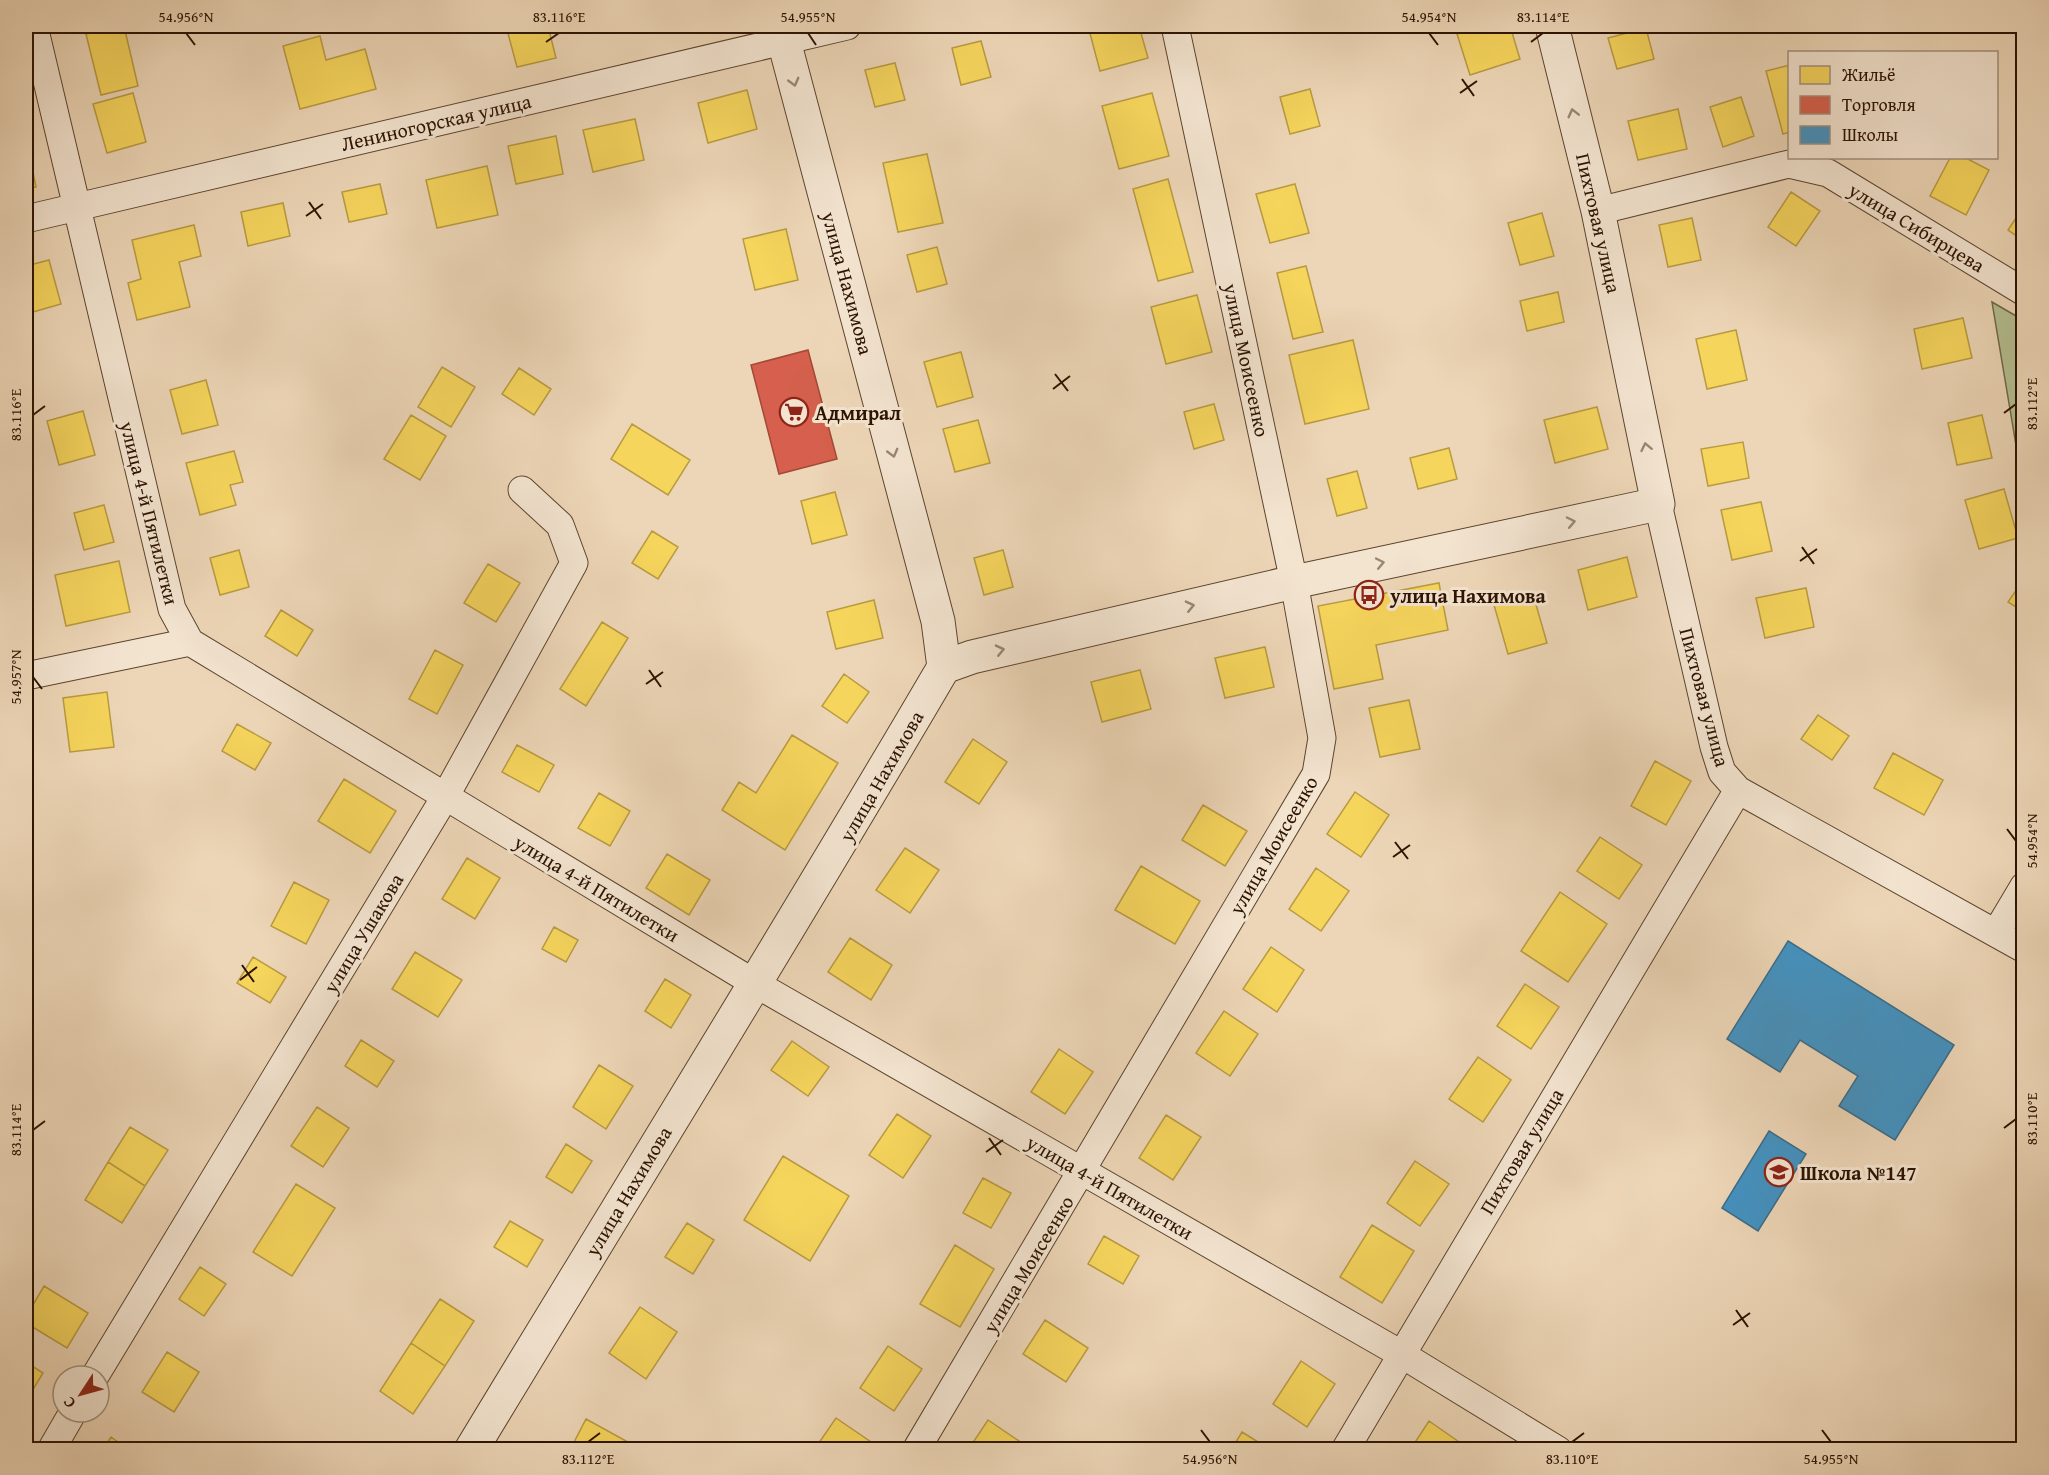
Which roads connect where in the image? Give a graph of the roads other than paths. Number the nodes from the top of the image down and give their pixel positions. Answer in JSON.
{"nodes":[{"id":1,"x":34,"y":26,"type":"edge"},
{"id":2,"x":847,"y":26,"type":"edge"},
{"id":3,"x":1175,"y":26,"type":"edge"},
{"id":4,"x":1552,"y":26,"type":"edge"},
{"id":5,"x":781,"y":33,"type":"edge"},
{"id":6,"x":77,"y":208,"type":"junction"},
{"id":7,"x":1598,"y":211,"type":"junction"},
{"id":8,"x":26,"y":219,"type":"edge"},
{"id":9,"x":2024,"y":292,"type":"edge"},
{"id":10,"x":522,"y":490,"type":"dead end"},
{"id":11,"x":1658,"y":504,"type":"junction"},
{"id":12,"x":1294,"y":582,"type":"junction"},
{"id":13,"x":190,"y":642,"type":"junction"},
{"id":14,"x":944,"y":667,"type":"junction"},
{"id":15,"x":26,"y":676,"type":"edge"},
{"id":16,"x":1738,"y":790,"type":"junction"},
{"id":17,"x":445,"y":797,"type":"junction"},
{"id":18,"x":2024,"y":886,"type":"edge"},
{"id":19,"x":1996,"y":933,"type":"junction"},
{"id":20,"x":2024,"y":949,"type":"edge"},
{"id":21,"x":756,"y":984,"type":"junction"},
{"id":22,"x":1083,"y":1172,"type":"junction"},
{"id":23,"x":1401,"y":1354,"type":"junction"},
{"id":24,"x":102,"y":1364,"type":"edge"},
{"id":25,"x":66,"y":1424,"type":"edge"},
{"id":26,"x":51,"y":1449,"type":"edge"},
{"id":27,"x":471,"y":1449,"type":"edge"},
{"id":28,"x":916,"y":1449,"type":"edge"},
{"id":29,"x":1345,"y":1449,"type":"edge"},
{"id":30,"x":1558,"y":1449,"type":"edge"}],
"edges":[{"from":1,"to":6,"type":"street","name":"улица 4-й Пятилетки"},
{"from":2,"to":5,"type":"street","name":"Лениногорская улица"},
{"from":3,"to":12,"type":"street","name":"улица Моисеенко"},
{"from":7,"to":4,"type":"street","name":"Пихтовая улица","one_way":true},
{"from":5,"to":6,"type":"street","name":"Лениногорская улица"},
{"from":5,"to":14,"type":"street","name":"улица Нахимова","one_way":true},
{"from":6,"to":8,"type":"street","name":"Лениногорская улица"},
{"from":6,"to":13,"type":"street","name":"улица 4-й Пятилетки"},
{"from":7,"to":9,"type":"street","name":"улица Сибирцева"},
{"from":11,"to":7,"type":"street","name":"Пихтовая улица","one_way":true},
{"from":10,"to":17,"type":"street","name":"улица Ушакова"},
{"from":12,"to":11,"type":"street","one_way":true},
{"from":11,"to":16,"type":"street","name":"Пихтовая улица"},
{"from":14,"to":12,"type":"street","one_way":true},
{"from":12,"to":22,"type":"street","name":"улица Моисеенко"},
{"from":13,"to":15,"type":"street"},
{"from":13,"to":17,"type":"street","name":"улица 4-й Пятилетки"},
{"from":14,"to":21,"type":"street","name":"улица Нахимова"},
{"from":16,"to":19,"type":"street"},
{"from":16,"to":23,"type":"street","name":"Пихтовая улица"},
{"from":17,"to":21,"type":"street","name":"улица 4-й Пятилетки"},
{"from":17,"to":24,"type":"street","name":"улица Ушакова"},
{"from":18,"to":19,"type":"street"},
{"from":19,"to":20,"type":"street"},
{"from":21,"to":22,"type":"street","name":"улица 4-й Пятилетки"},
{"from":21,"to":27,"type":"street","name":"улица Нахимова"},
{"from":22,"to":23,"type":"street","name":"улица 4-й Пятилетки"},
{"from":22,"to":28,"type":"street","name":"улица Моисеенко"},
{"from":23,"to":29,"type":"street","name":"Пихтовая улица"},
{"from":23,"to":30,"type":"street","name":"улица 4-й Пятилетки"},
{"from":25,"to":26,"type":"street"}]}
